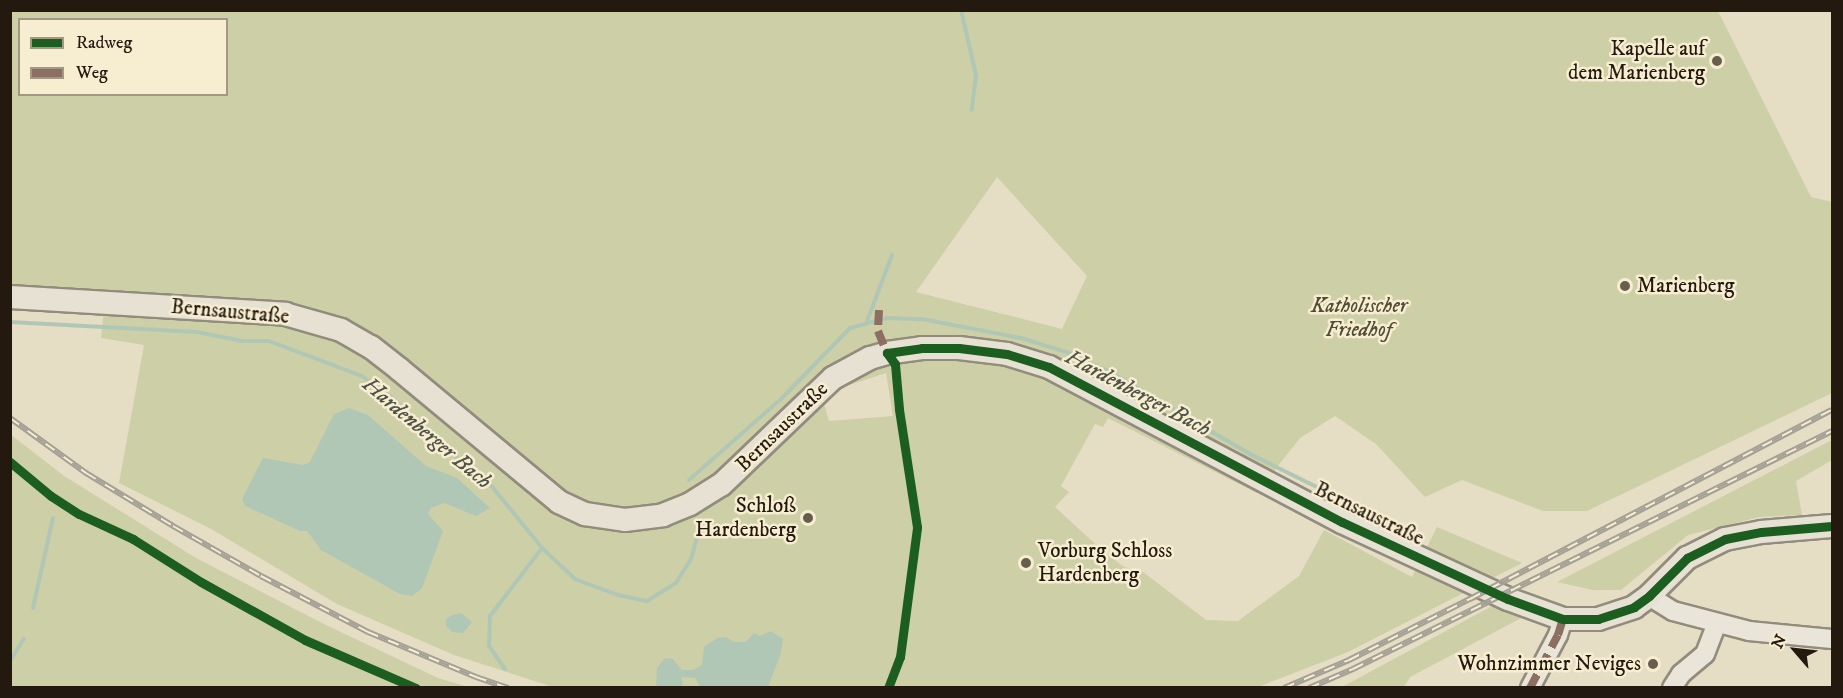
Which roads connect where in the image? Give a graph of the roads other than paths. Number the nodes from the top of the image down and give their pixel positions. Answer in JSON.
{"nodes":[{"id":1,"x":10,"y":297,"type":"edge"},
{"id":2,"x":1833,"y":526,"type":"edge"},
{"id":3,"x":1649,"y":596,"type":"junction"},
{"id":4,"x":1563,"y":618,"type":"junction"},
{"id":5,"x":1717,"y":623,"type":"junction"},
{"id":6,"x":1833,"y":639,"type":"edge"},
{"id":7,"x":1530,"y":687,"type":"edge"},
{"id":8,"x":1672,"y":687,"type":"edge"}],
"edges":[{"from":1,"to":4,"type":"main road","name":"Bernsaustraße"},
{"from":2,"to":3,"type":"main road","name":"Bernsaustraße"},
{"from":3,"to":4,"type":"main road","name":"Bernsaustraße"},
{"from":3,"to":5,"type":"street"},
{"from":4,"to":7,"type":"street"},
{"from":5,"to":6,"type":"street"},
{"from":5,"to":8,"type":"street"}]}
